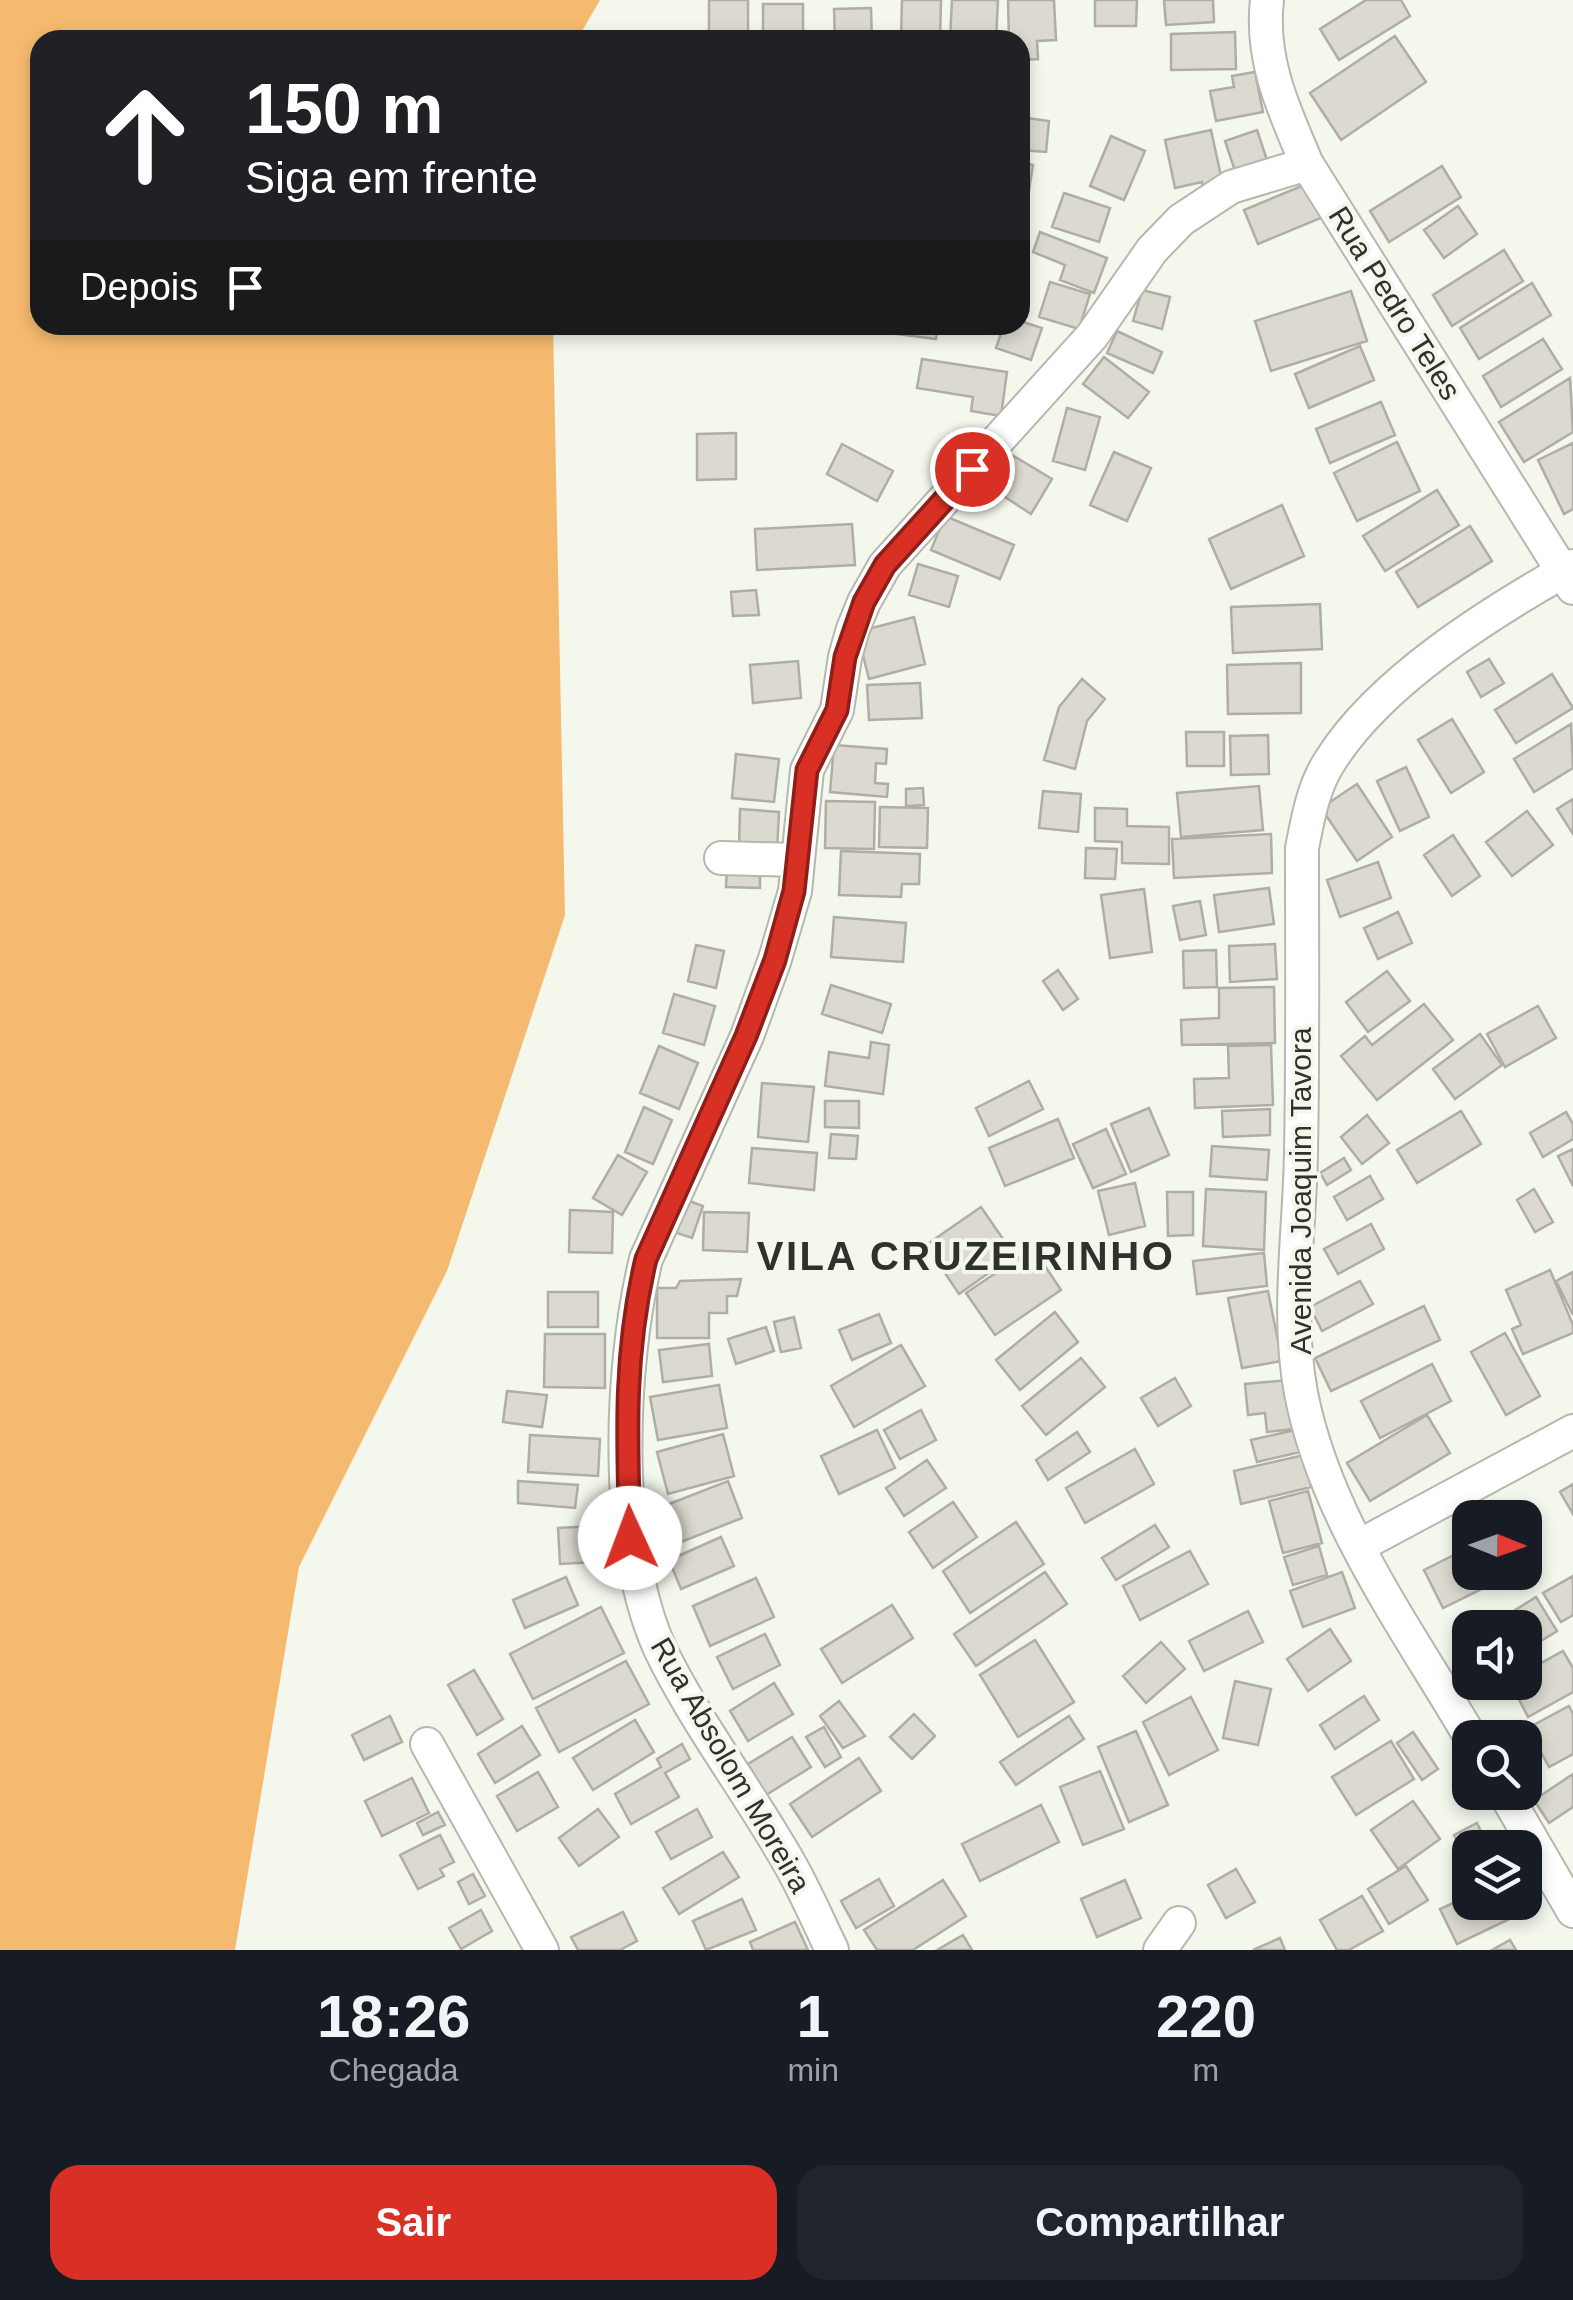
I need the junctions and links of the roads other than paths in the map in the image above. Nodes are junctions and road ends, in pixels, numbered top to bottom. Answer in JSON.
{"nodes":[{"id":1,"x":1267,"y":0,"type":"edge"},
{"id":2,"x":1307,"y":164,"type":"junction"},
{"id":3,"x":1570,"y":575,"type":"edge"},
{"id":4,"x":721,"y":858,"type":"dead end"},
{"id":5,"x":798,"y":860,"type":"junction"},
{"id":6,"x":1573,"y":1431,"type":"edge"},
{"id":7,"x":1359,"y":1546,"type":"junction"},
{"id":8,"x":1460,"y":1720,"type":"edge"},
{"id":9,"x":426,"y":1744,"type":"dead end"},
{"id":10,"x":1514,"y":1810,"type":"edge"},
{"id":11,"x":1573,"y":1911,"type":"edge"},
{"id":12,"x":542,"y":1950,"type":"edge"},
{"id":13,"x":832,"y":1950,"type":"edge"}],
"edges":[{"from":1,"to":2,"type":"street","name":"Rua Pedro Teles"},
{"from":2,"to":3,"type":"street","name":"Rua Pedro Teles"},
{"from":2,"to":5,"type":"street","name":"Rua Absolom Moreira"},
{"from":3,"to":7,"type":"street","name":"Avenida Joaquim Tavora"},
{"from":4,"to":5,"type":"street"},
{"from":5,"to":13,"type":"street","name":"Rua Absolom Moreira"},
{"from":6,"to":7,"type":"street"},
{"from":7,"to":8,"type":"street","name":"Avenida Joaquim Tavora"},
{"from":9,"to":12,"type":"street"},
{"from":10,"to":11,"type":"street"}]}
